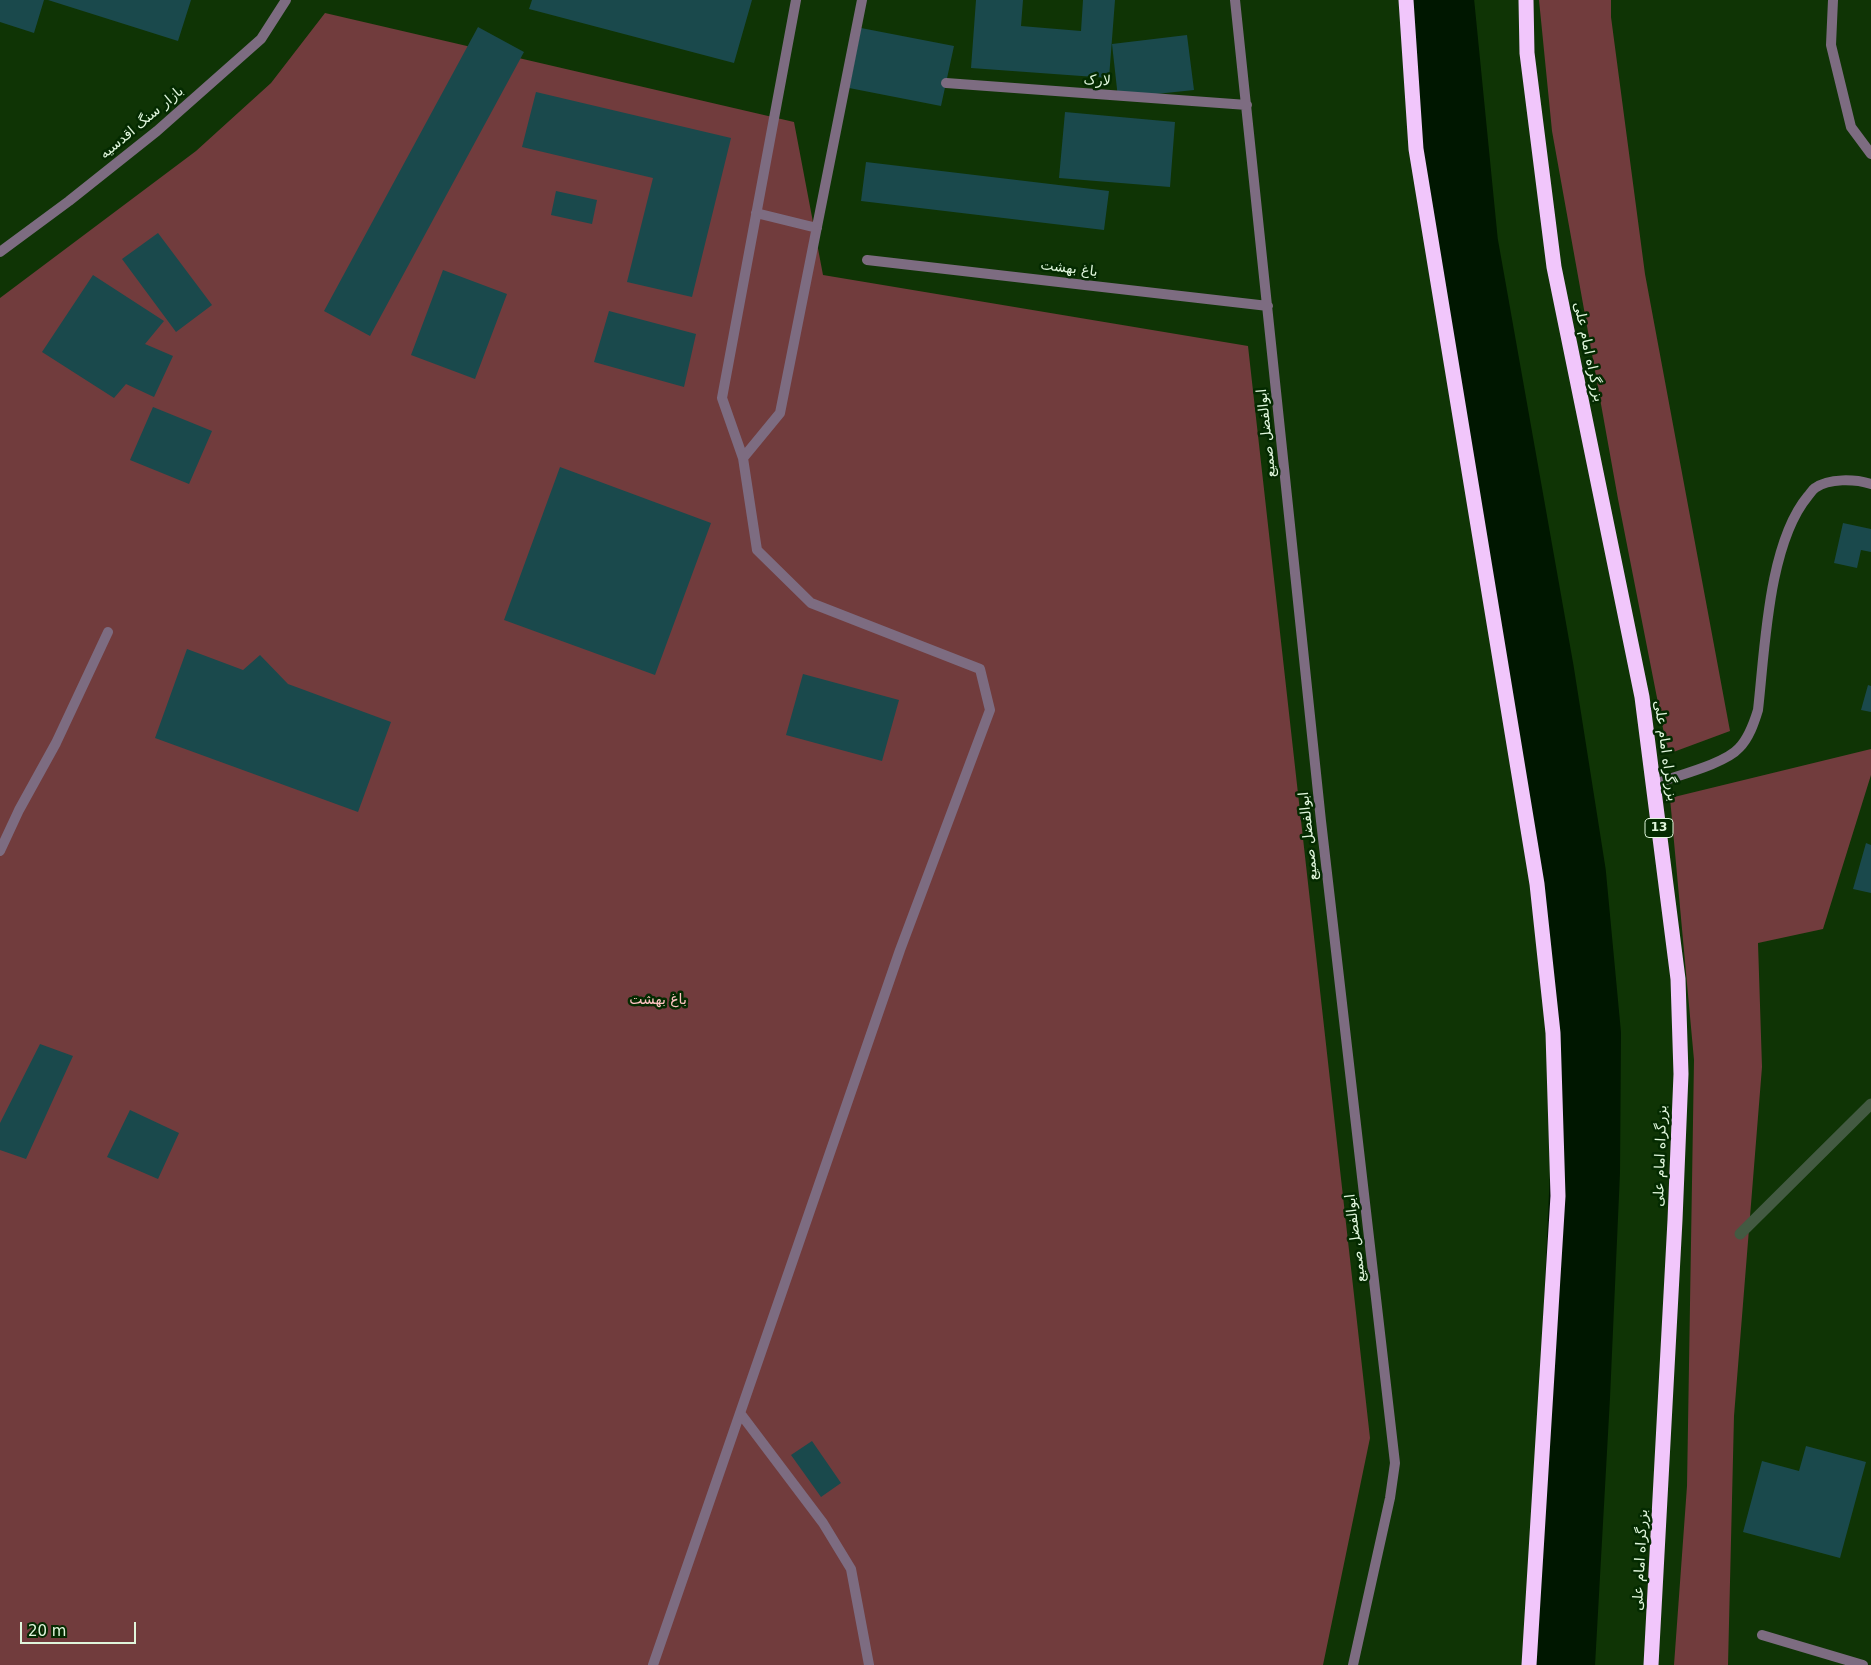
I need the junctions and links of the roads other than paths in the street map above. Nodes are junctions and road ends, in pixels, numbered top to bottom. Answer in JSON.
{"nodes":[{"id":1,"x":286,"y":0,"type":"edge"},
{"id":2,"x":796,"y":0,"type":"edge"},
{"id":3,"x":862,"y":0,"type":"edge"},
{"id":4,"x":1236,"y":0,"type":"edge"},
{"id":5,"x":1406,"y":0,"type":"edge"},
{"id":6,"x":1526,"y":0,"type":"edge"},
{"id":7,"x":1833,"y":0,"type":"edge"},
{"id":8,"x":946,"y":83,"type":"dead end"},
{"id":9,"x":1246,"y":105,"type":"junction"},
{"id":10,"x":1871,"y":154,"type":"edge"},
{"id":11,"x":756,"y":213,"type":"junction"},
{"id":12,"x":816,"y":228,"type":"junction"},
{"id":13,"x":0,"y":252,"type":"edge"},
{"id":14,"x":867,"y":260,"type":"dead end"},
{"id":15,"x":1268,"y":306,"type":"junction"},
{"id":16,"x":743,"y":458,"type":"junction"},
{"id":17,"x":1871,"y":484,"type":"edge"},
{"id":18,"x":108,"y":632,"type":"dead end"},
{"id":19,"x":1654,"y":784,"type":"junction"},
{"id":20,"x":0,"y":851,"type":"edge"},
{"id":21,"x":740,"y":1413,"type":"junction"},
{"id":22,"x":1762,"y":1635,"type":"dead end"},
{"id":23,"x":653,"y":1665,"type":"edge"},
{"id":24,"x":869,"y":1665,"type":"edge"},
{"id":25,"x":1353,"y":1665,"type":"edge"},
{"id":26,"x":1529,"y":1665,"type":"edge"},
{"id":27,"x":1651,"y":1665,"type":"edge"},
{"id":28,"x":1863,"y":1665,"type":"edge"}],
"edges":[{"from":1,"to":13,"type":"street","name":"بازار سنگ اقدسیه"},
{"from":2,"to":11,"type":"street"},
{"from":3,"to":12,"type":"street"},
{"from":4,"to":9,"type":"street","name":"ابوالفضل صمیع"},
{"from":5,"to":26,"type":"highway"},
{"from":6,"to":19,"type":"highway","name":"بزرگراه امام علی","number":"13"},
{"from":7,"to":10,"type":"street"},
{"from":8,"to":9,"type":"street","name":"لارک"},
{"from":9,"to":15,"type":"street","name":"ابوالفضل صمیع"},
{"from":11,"to":12,"type":"street"},
{"from":11,"to":16,"type":"street"},
{"from":12,"to":16,"type":"street"},
{"from":14,"to":15,"type":"street","name":"باغ بهشت"},
{"from":15,"to":25,"type":"street","name":"ابوالفضل صمیع"},
{"from":16,"to":21,"type":"street"},
{"from":17,"to":19,"type":"street"},
{"from":18,"to":20,"type":"street"},
{"from":19,"to":27,"type":"highway","name":"بزرگراه امام علی","number":"13"},
{"from":21,"to":23,"type":"street"},
{"from":21,"to":24,"type":"street"},
{"from":22,"to":28,"type":"street"}]}
